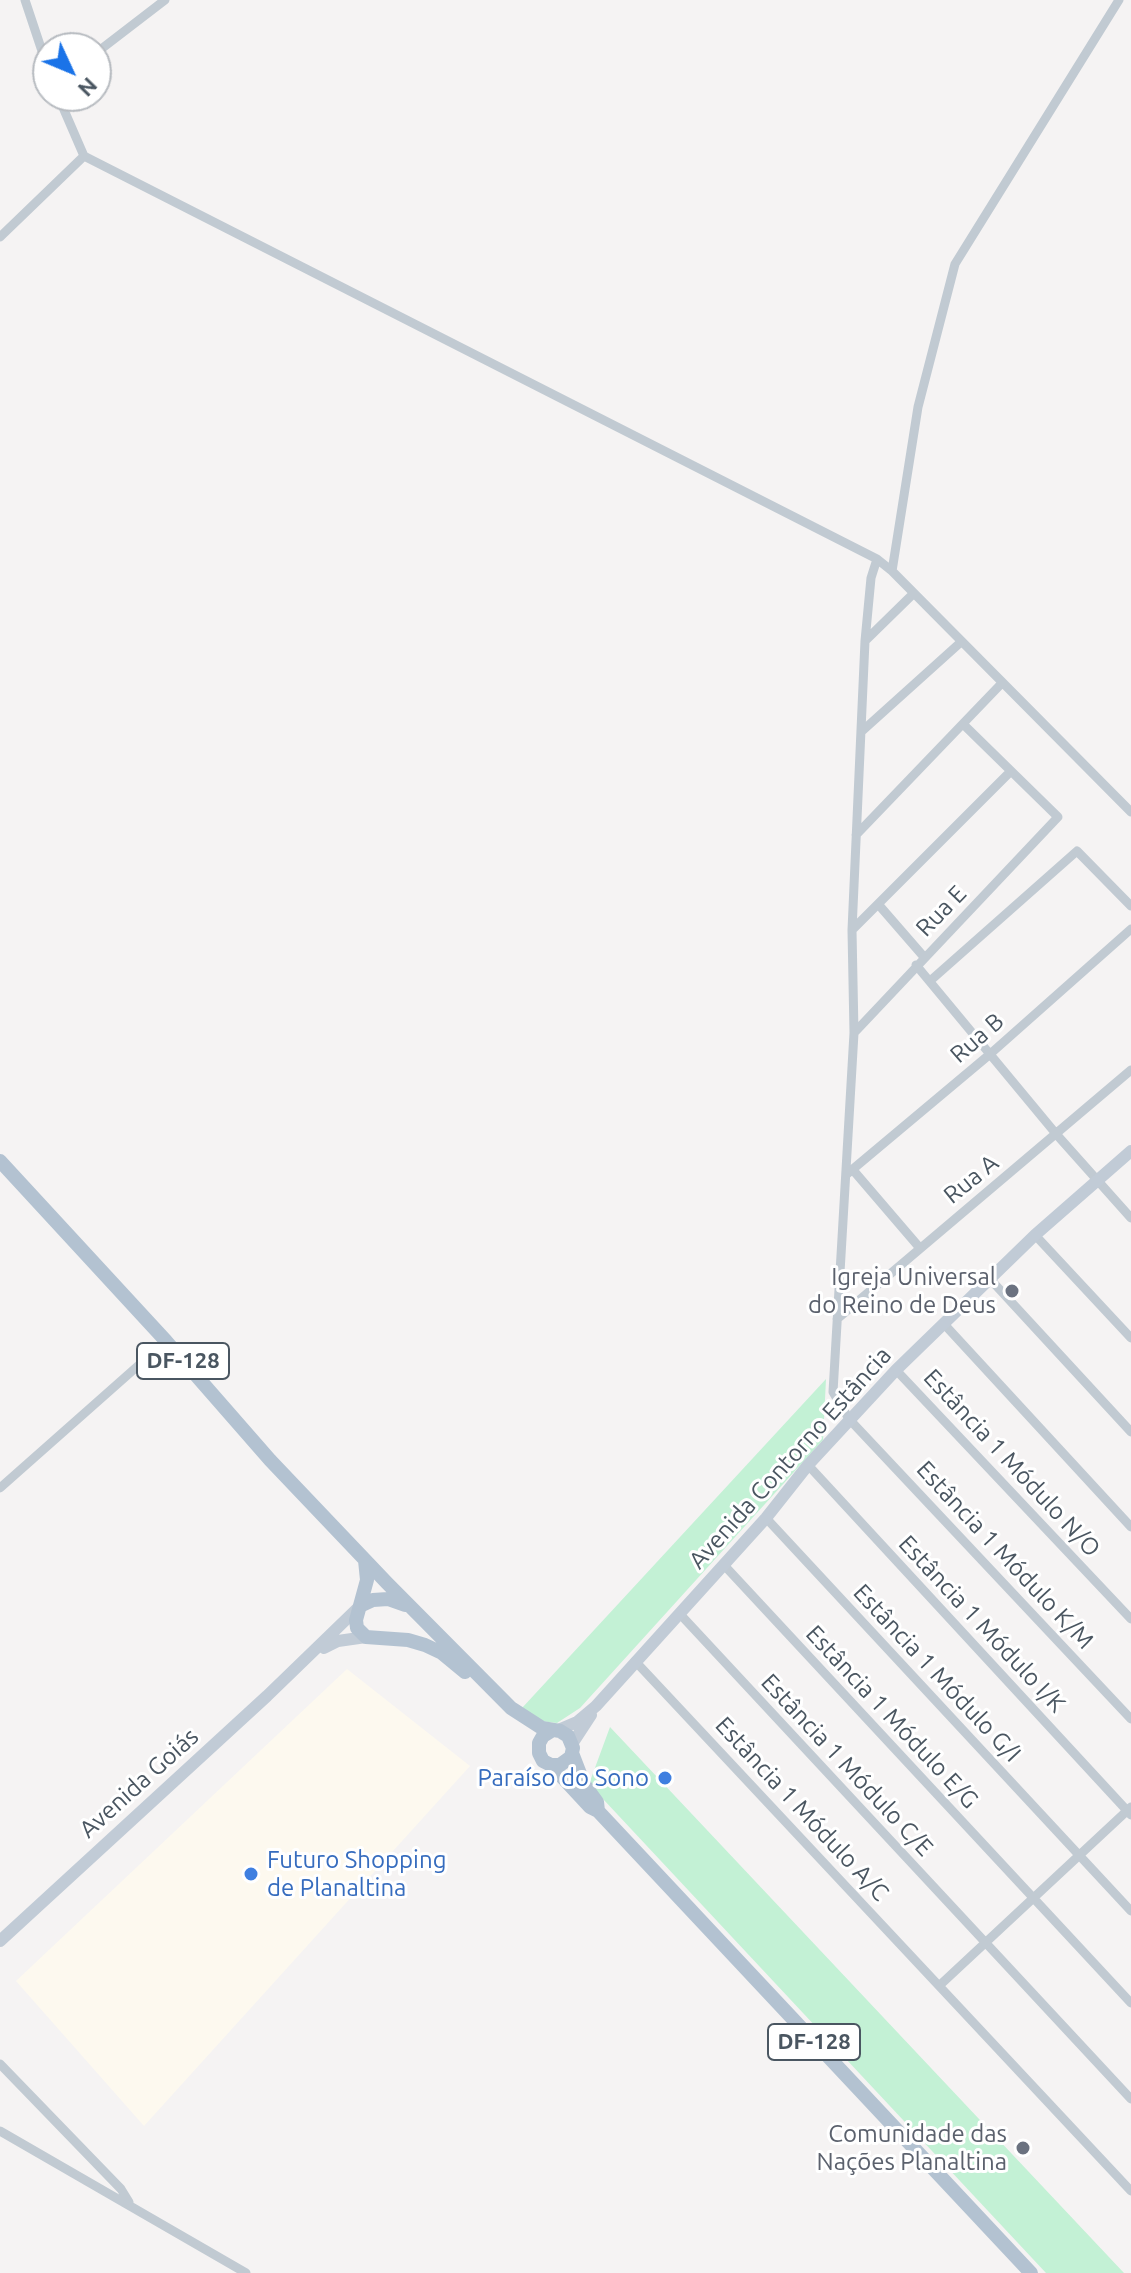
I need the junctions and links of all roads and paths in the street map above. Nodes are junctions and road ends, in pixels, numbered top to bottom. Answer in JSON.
{"nodes":[{"id":1,"x":25,"y":0,"type":"edge"},
{"id":2,"x":165,"y":0,"type":"edge"},
{"id":3,"x":1119,"y":0,"type":"edge"},
{"id":4,"x":36,"y":32,"type":"edge"},
{"id":5,"x":112,"y":41,"type":"edge"},
{"id":6,"x":65,"y":112,"type":"edge"},
{"id":7,"x":84,"y":156,"type":"junction"},
{"id":8,"x":0,"y":237,"type":"edge"},
{"id":9,"x":877,"y":559,"type":"junction"},
{"id":10,"x":892,"y":571,"type":"junction"},
{"id":11,"x":913,"y":594,"type":"junction"},
{"id":12,"x":865,"y":641,"type":"junction"},
{"id":13,"x":961,"y":642,"type":"junction"},
{"id":14,"x":1002,"y":683,"type":"junction"},
{"id":15,"x":963,"y":724,"type":"junction"},
{"id":16,"x":861,"y":732,"type":"junction"},
{"id":17,"x":1011,"y":771,"type":"junction"},
{"id":18,"x":1131,"y":812,"type":"edge"},
{"id":19,"x":856,"y":835,"type":"junction"},
{"id":20,"x":878,"y":904,"type":"junction"},
{"id":21,"x":1131,"y":906,"type":"edge"},
{"id":22,"x":1131,"y":929,"type":"edge"},
{"id":23,"x":852,"y":930,"type":"junction"},
{"id":24,"x":924,"y":957,"type":"junction"},
{"id":25,"x":916,"y":965,"type":"junction"},
{"id":26,"x":930,"y":981,"type":"junction"},
{"id":27,"x":854,"y":1033,"type":"junction"},
{"id":28,"x":989,"y":1055,"type":"junction"},
{"id":29,"x":1131,"y":1070,"type":"edge"},
{"id":30,"x":1057,"y":1135,"type":"junction"},
{"id":31,"x":1131,"y":1151,"type":"edge"},
{"id":32,"x":0,"y":1161,"type":"edge"},
{"id":33,"x":850,"y":1172,"type":"junction"},
{"id":34,"x":1098,"y":1180,"type":"junction"},
{"id":35,"x":1131,"y":1218,"type":"edge"},
{"id":36,"x":1035,"y":1235,"type":"junction"},
{"id":37,"x":919,"y":1247,"type":"junction"},
{"id":38,"x":990,"y":1279,"type":"junction"},
{"id":39,"x":837,"y":1319,"type":"junction"},
{"id":40,"x":944,"y":1324,"type":"junction"},
{"id":41,"x":1131,"y":1338,"type":"edge"},
{"id":42,"x":166,"y":1341,"type":"junction"},
{"id":43,"x":896,"y":1370,"type":"junction"},
{"id":44,"x":849,"y":1419,"type":"junction"},
{"id":45,"x":1131,"y":1432,"type":"edge"},
{"id":46,"x":808,"y":1465,"type":"junction"},
{"id":47,"x":0,"y":1488,"type":"edge"},
{"id":48,"x":766,"y":1518,"type":"junction"},
{"id":49,"x":1131,"y":1527,"type":"edge"},
{"id":50,"x":365,"y":1560,"type":"junction"},
{"id":51,"x":723,"y":1564,"type":"junction"},
{"id":52,"x":360,"y":1606,"type":"junction"},
{"id":53,"x":679,"y":1613,"type":"junction"},
{"id":54,"x":419,"y":1614,"type":"junction"},
{"id":55,"x":1131,"y":1619,"type":"edge"},
{"id":56,"x":366,"y":1637,"type":"junction"},
{"id":57,"x":408,"y":1640,"type":"junction"},
{"id":58,"x":307,"y":1658,"type":"junction"},
{"id":59,"x":635,"y":1661,"type":"junction"},
{"id":60,"x":596,"y":1706,"type":"junction"},
{"id":61,"x":1131,"y":1719,"type":"edge"},
{"id":62,"x":554,"y":1731,"type":"junction"},
{"id":63,"x":538,"y":1748,"type":"junction"},
{"id":64,"x":572,"y":1748,"type":"junction"},
{"id":65,"x":551,"y":1765,"type":"junction"},
{"id":66,"x":598,"y":1811,"type":"junction"},
{"id":67,"x":1130,"y":1811,"type":"edge"},
{"id":68,"x":1079,"y":1855,"type":"junction"},
{"id":69,"x":1033,"y":1897,"type":"junction"},
{"id":70,"x":1131,"y":1911,"type":"edge"},
{"id":71,"x":0,"y":1941,"type":"edge"},
{"id":72,"x":985,"y":1943,"type":"junction"},
{"id":73,"x":940,"y":1985,"type":"junction"},
{"id":74,"x":1131,"y":2003,"type":"edge"},
{"id":75,"x":0,"y":2064,"type":"edge"},
{"id":76,"x":1131,"y":2099,"type":"edge"},
{"id":77,"x":0,"y":2131,"type":"edge"},
{"id":78,"x":1131,"y":2191,"type":"edge"},
{"id":79,"x":130,"y":2205,"type":"junction"},
{"id":80,"x":246,"y":2273,"type":"edge"},
{"id":81,"x":1031,"y":2273,"type":"edge"}],
"edges":[{"from":1,"to":4,"type":"street"},
{"from":2,"to":5,"type":"street"},
{"from":3,"to":10,"type":"street"},
{"from":6,"to":7,"type":"street"},
{"from":7,"to":8,"type":"street"},
{"from":7,"to":9,"type":"street"},
{"from":9,"to":10,"type":"street"},
{"from":9,"to":12,"type":"street","name":"Estância 1 Módulo K/M"},
{"from":10,"to":11,"type":"street"},
{"from":11,"to":12,"type":"street"},
{"from":11,"to":13,"type":"street"},
{"from":12,"to":16,"type":"street","name":"Estância 1 Módulo K/M"},
{"from":13,"to":14,"type":"street"},
{"from":13,"to":16,"type":"street"},
{"from":14,"to":15,"type":"street"},
{"from":14,"to":18,"type":"street"},
{"from":15,"to":17,"type":"street"},
{"from":15,"to":19,"type":"street"},
{"from":16,"to":19,"type":"street","name":"Estância 1 Módulo K/M"},
{"from":17,"to":20,"type":"street"},
{"from":17,"to":24,"type":"street","name":"Rua E"},
{"from":19,"to":23,"type":"street","name":"Estância 1 Módulo K/M"},
{"from":20,"to":23,"type":"street"},
{"from":20,"to":24,"type":"street"},
{"from":21,"to":26,"type":"street"},
{"from":22,"to":28,"type":"street","name":"Rua B"},
{"from":23,"to":27,"type":"street","name":"Estância 1 Módulo K/M"},
{"from":24,"to":25,"type":"street","name":"Rua E"},
{"from":25,"to":26,"type":"street"},
{"from":25,"to":27,"type":"street","name":"Rua E"},
{"from":26,"to":28,"type":"street"},
{"from":27,"to":33,"type":"street","name":"Estância 1 Módulo K/M"},
{"from":28,"to":30,"type":"street"},
{"from":28,"to":33,"type":"street","name":"Rua B"},
{"from":29,"to":30,"type":"street","name":"Rua A"},
{"from":30,"to":34,"type":"street"},
{"from":30,"to":37,"type":"street","name":"Rua A"},
{"from":31,"to":34,"type":"street","name":"Avenida Contorno Estância"},
{"from":32,"to":42,"type":"main road","name":"DF-128","number":"DF-128"},
{"from":33,"to":37,"type":"street"},
{"from":33,"to":39,"type":"street","name":"Estância 1 Módulo K/M"},
{"from":34,"to":35,"type":"street"},
{"from":34,"to":36,"type":"street","name":"Avenida Contorno Estância"},
{"from":36,"to":38,"type":"street","name":"Avenida Contorno Estância"},
{"from":36,"to":41,"type":"street"},
{"from":37,"to":39,"type":"street","name":"Rua A"},
{"from":38,"to":40,"type":"street","name":"Avenida Contorno Estância"},
{"from":38,"to":45,"type":"street"},
{"from":39,"to":44,"type":"street","name":"Estância 1 Módulo K/M"},
{"from":40,"to":43,"type":"street","name":"Avenida Contorno Estância"},
{"from":40,"to":49,"type":"street"},
{"from":42,"to":47,"type":"street"},
{"from":42,"to":50,"type":"main road","name":"DF-128","number":"DF-128"},
{"from":43,"to":44,"type":"street","name":"Avenida Contorno Estância"},
{"from":43,"to":55,"type":"street","name":"Estância 1 Módulo N/O"},
{"from":44,"to":46,"type":"street","name":"Avenida Contorno Estância"},
{"from":44,"to":61,"type":"street","name":"Estância 1 Módulo K/M"},
{"from":46,"to":48,"type":"street","name":"Avenida Contorno Estância"},
{"from":46,"to":67,"type":"street","name":"Estância 1 Módulo I/K"},
{"from":48,"to":51,"type":"street","name":"Avenida Contorno Estância"},
{"from":48,"to":68,"type":"street","name":"Estância 1 Módulo G/I"},
{"from":50,"to":52,"type":"main road"},
{"from":50,"to":54,"type":"main road","name":"DF-128","number":"DF-128"},
{"from":51,"to":53,"type":"street","name":"Avenida Contorno Estância"},
{"from":51,"to":69,"type":"street","name":"Estância 1 Módulo E/G"},
{"from":52,"to":54,"type":"main road"},
{"from":52,"to":56,"type":"main road"},
{"from":52,"to":58,"type":"street","name":"Avenida Goiás"},
{"from":53,"to":59,"type":"street","name":"Avenida Contorno Estância"},
{"from":53,"to":72,"type":"street","name":"Estância 1 Módulo C/E"},
{"from":54,"to":57,"type":"main road"},
{"from":54,"to":62,"type":"main road","name":"DF-128","number":"DF-128"},
{"from":56,"to":57,"type":"main road","number":"DF-128"},
{"from":56,"to":58,"type":"street","name":"Avenida Goiás"},
{"from":57,"to":63,"type":"main road","number":"DF-128"},
{"from":58,"to":71,"type":"street","name":"Avenida Goiás"},
{"from":59,"to":60,"type":"street","name":"Avenida Contorno Estância"},
{"from":59,"to":73,"type":"street","name":"Estância 1 Módulo A/C"},
{"from":60,"to":62,"type":"street","name":"Avenida Contorno Estância"},
{"from":60,"to":64,"type":"street","name":"Avenida Contorno Estância"},
{"from":62,"to":63,"type":"main road"},
{"from":62,"to":64,"type":"main road","number":"DF-128"},
{"from":63,"to":65,"type":"main road","number":"DF-128"},
{"from":64,"to":65,"type":"main road"},
{"from":64,"to":66,"type":"main road","name":"DF-128","number":"DF-128"},
{"from":65,"to":66,"type":"main road","name":"DF-128","number":"DF-128"},
{"from":66,"to":81,"type":"main road","name":"DF-128","number":"DF-128"},
{"from":67,"to":68,"type":"street"},
{"from":68,"to":69,"type":"street"},
{"from":68,"to":70,"type":"street","name":"Estância 1 Módulo G/I"},
{"from":69,"to":72,"type":"street"},
{"from":69,"to":74,"type":"street","name":"Estância 1 Módulo E/G"},
{"from":72,"to":73,"type":"street"},
{"from":72,"to":76,"type":"street","name":"Estância 1 Módulo C/E"},
{"from":73,"to":78,"type":"street","name":"Estância 1 Módulo A/C"},
{"from":75,"to":79,"type":"street"},
{"from":77,"to":79,"type":"street"},
{"from":79,"to":80,"type":"street"}]}
